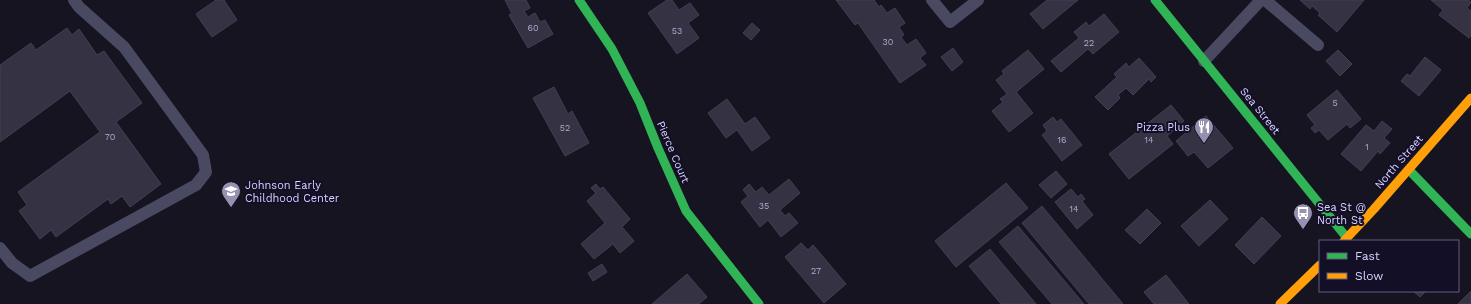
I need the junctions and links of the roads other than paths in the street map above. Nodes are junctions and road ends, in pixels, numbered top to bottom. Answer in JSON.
{"nodes":[{"id":1,"x":74,"y":0,"type":"edge"},
{"id":2,"x":579,"y":0,"type":"edge"},
{"id":3,"x":932,"y":0,"type":"edge"},
{"id":4,"x":978,"y":0,"type":"edge"},
{"id":5,"x":1155,"y":0,"type":"edge"},
{"id":6,"x":1261,"y":0,"type":"edge"},
{"id":7,"x":1266,"y":0,"type":"edge"},
{"id":8,"x":1318,"y":45,"type":"dead end"},
{"id":9,"x":1204,"y":61,"type":"junction"},
{"id":10,"x":1471,"y":98,"type":"edge"},
{"id":11,"x":1409,"y":170,"type":"junction"},
{"id":12,"x":1471,"y":234,"type":"edge"},
{"id":13,"x":1345,"y":240,"type":"edge"},
{"id":14,"x":0,"y":248,"type":"edge"},
{"id":15,"x":1319,"y":266,"type":"edge"},
{"id":16,"x":759,"y":304,"type":"edge"},
{"id":17,"x":1280,"y":304,"type":"edge"}],
"edges":[{"from":1,"to":14,"type":"lane"},
{"from":2,"to":16,"type":"street","name":"Pierce Court"},
{"from":3,"to":4,"type":"lane"},
{"from":5,"to":9,"type":"street","name":"Sea Street"},
{"from":6,"to":9,"type":"lane"},
{"from":7,"to":8,"type":"lane"},
{"from":9,"to":13,"type":"street","name":"Sea Street"},
{"from":10,"to":11,"type":"street","name":"North Street"},
{"from":11,"to":12,"type":"street"},
{"from":11,"to":13,"type":"street","name":"North Street"},
{"from":15,"to":17,"type":"street"}]}
